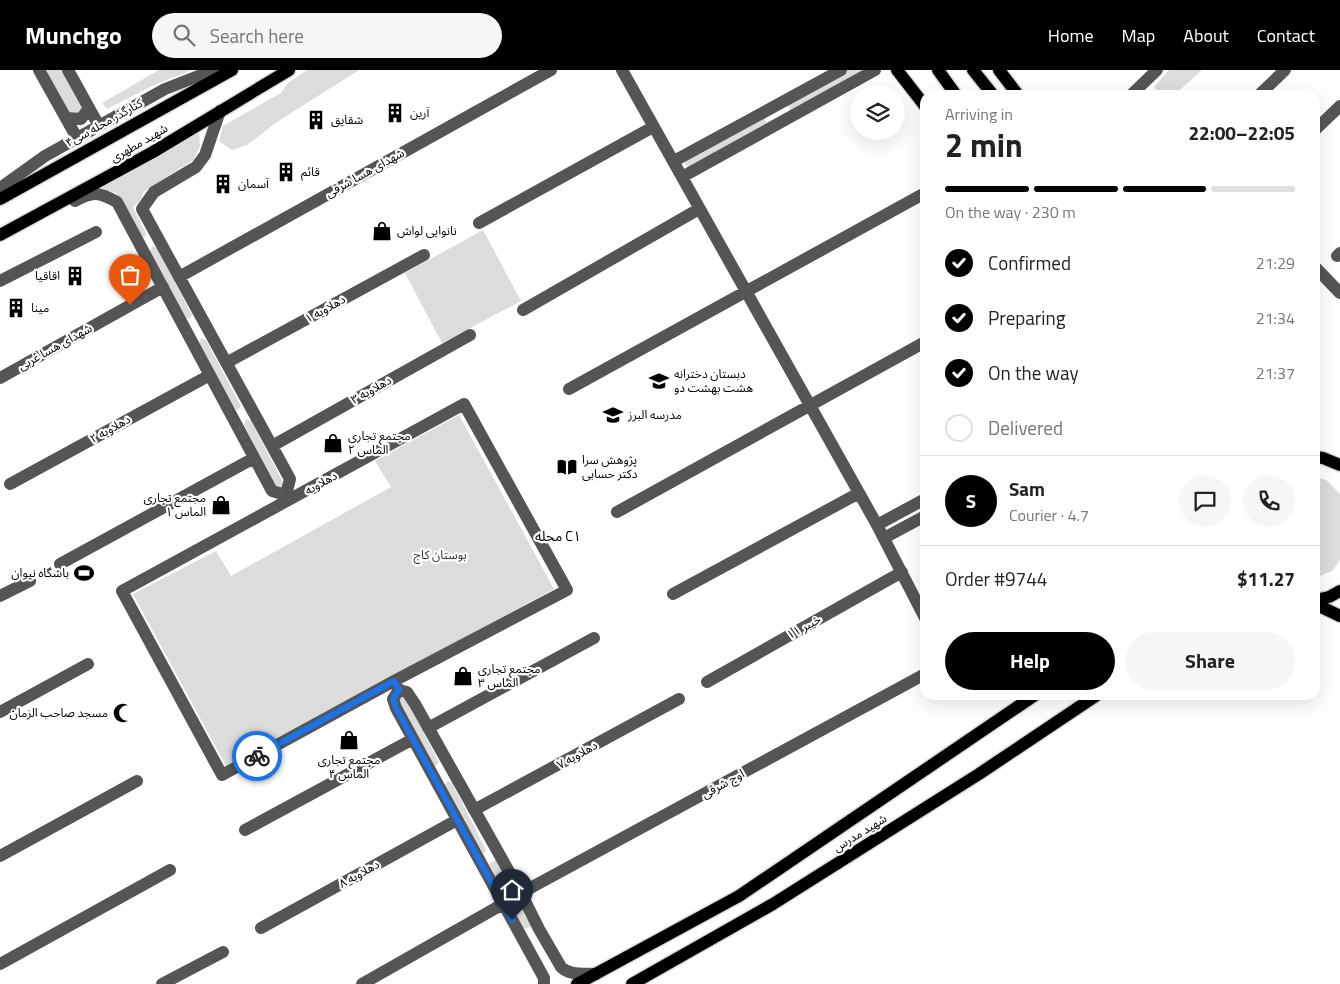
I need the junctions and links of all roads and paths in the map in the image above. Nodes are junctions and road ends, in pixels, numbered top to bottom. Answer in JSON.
{"nodes":[{"id":1,"x":39,"y":70,"type":"edge"},
{"id":2,"x":68,"y":70,"type":"edge"},
{"id":3,"x":214,"y":70,"type":"edge"},
{"id":4,"x":232,"y":70,"type":"edge"},
{"id":5,"x":289,"y":70,"type":"edge"},
{"id":6,"x":551,"y":70,"type":"edge"},
{"id":7,"x":622,"y":70,"type":"edge"},
{"id":8,"x":841,"y":70,"type":"edge"},
{"id":9,"x":875,"y":70,"type":"edge"},
{"id":10,"x":938,"y":70,"type":"edge"},
{"id":11,"x":973,"y":70,"type":"edge"},
{"id":12,"x":999,"y":70,"type":"edge"},
{"id":13,"x":1158,"y":70,"type":"edge"},
{"id":14,"x":1285,"y":70,"type":"edge"},
{"id":15,"x":896,"y":71,"type":"edge"},
{"id":16,"x":952,"y":90,"type":"edge"},
{"id":17,"x":989,"y":90,"type":"edge"},
{"id":18,"x":1014,"y":90,"type":"edge"},
{"id":19,"x":1136,"y":90,"type":"edge"},
{"id":20,"x":1264,"y":90,"type":"edge"},
{"id":21,"x":920,"y":100,"type":"edge"},
{"id":22,"x":1340,"y":106,"type":"edge"},
{"id":23,"x":89,"y":108,"type":"junction"},
{"id":24,"x":770,"y":109,"type":"junction"},
{"id":25,"x":220,"y":112,"type":"junction"},
{"id":26,"x":66,"y":118,"type":"junction"},
{"id":27,"x":778,"y":123,"type":"junction"},
{"id":28,"x":1320,"y":125,"type":"edge"},
{"id":29,"x":99,"y":126,"type":"junction"},
{"id":30,"x":653,"y":127,"type":"junction"},
{"id":31,"x":76,"y":138,"type":"junction"},
{"id":32,"x":674,"y":161,"type":"junction"},
{"id":33,"x":682,"y":177,"type":"junction"},
{"id":34,"x":0,"y":188,"type":"edge"},
{"id":35,"x":920,"y":196,"type":"edge"},
{"id":36,"x":0,"y":199,"type":"edge"},
{"id":37,"x":699,"y":209,"type":"junction"},
{"id":38,"x":479,"y":223,"type":"dead end"},
{"id":39,"x":96,"y":232,"type":"dead end"},
{"id":40,"x":0,"y":235,"type":"edge"},
{"id":41,"x":157,"y":237,"type":"junction"},
{"id":42,"x":0,"y":242,"type":"edge"},
{"id":43,"x":140,"y":245,"type":"junction"},
{"id":44,"x":424,"y":254,"type":"dead end"},
{"id":45,"x":1320,"y":272,"type":"edge"},
{"id":46,"x":179,"y":277,"type":"junction"},
{"id":47,"x":0,"y":281,"type":"edge"},
{"id":48,"x":163,"y":287,"type":"junction"},
{"id":49,"x":746,"y":291,"type":"junction"},
{"id":50,"x":1340,"y":292,"type":"edge"},
{"id":51,"x":523,"y":310,"type":"dead end"},
{"id":52,"x":205,"y":323,"type":"junction"},
{"id":53,"x":188,"y":332,"type":"junction"},
{"id":54,"x":470,"y":335,"type":"dead end"},
{"id":55,"x":920,"y":345,"type":"edge"},
{"id":56,"x":226,"y":363,"type":"junction"},
{"id":57,"x":210,"y":374,"type":"junction"},
{"id":58,"x":0,"y":378,"type":"edge"},
{"id":59,"x":569,"y":389,"type":"dead end"},
{"id":60,"x":810,"y":406,"type":"junction"},
{"id":61,"x":251,"y":408,"type":"junction"},
{"id":62,"x":232,"y":417,"type":"junction"},
{"id":63,"x":272,"y":446,"type":"junction"},
{"id":64,"x":1340,"y":454,"type":"edge"},
{"id":65,"x":254,"y":458,"type":"junction"},
{"id":66,"x":1320,"y":458,"type":"edge"},
{"id":67,"x":1320,"y":458,"type":"edge"},
{"id":68,"x":1340,"y":465,"type":"edge"},
{"id":69,"x":10,"y":484,"type":"dead end"},
{"id":70,"x":859,"y":493,"type":"junction"},
{"id":71,"x":287,"y":498,"type":"junction"},
{"id":72,"x":920,"y":502,"type":"edge"},
{"id":73,"x":617,"y":512,"type":"dead end"},
{"id":74,"x":920,"y":519,"type":"edge"},
{"id":75,"x":877,"y":525,"type":"junction"},
{"id":76,"x":884,"y":538,"type":"junction"},
{"id":77,"x":60,"y":564,"type":"dead end"},
{"id":78,"x":902,"y":572,"type":"junction"},
{"id":79,"x":30,"y":581,"type":"dead end"},
{"id":80,"x":1340,"y":591,"type":"edge"},
{"id":81,"x":673,"y":594,"type":"dead end"},
{"id":82,"x":0,"y":596,"type":"edge"},
{"id":83,"x":1320,"y":600,"type":"edge"},
{"id":84,"x":1320,"y":605,"type":"edge"},
{"id":85,"x":920,"y":608,"type":"edge"},
{"id":86,"x":1340,"y":616,"type":"edge"},
{"id":87,"x":594,"y":638,"type":"dead end"},
{"id":88,"x":88,"y":664,"type":"dead end"},
{"id":89,"x":920,"y":677,"type":"edge"},
{"id":90,"x":707,"y":682,"type":"dead end"},
{"id":91,"x":396,"y":685,"type":"junction"},
{"id":92,"x":679,"y":699,"type":"dead end"},
{"id":93,"x":1028,"y":700,"type":"edge"},
{"id":94,"x":1090,"y":700,"type":"edge"},
{"id":95,"x":0,"y":712,"type":"edge"},
{"id":96,"x":428,"y":728,"type":"junction"},
{"id":97,"x":412,"y":739,"type":"junction"},
{"id":98,"x":451,"y":768,"type":"junction"},
{"id":99,"x":433,"y":776,"type":"junction"},
{"id":100,"x":136,"y":781,"type":"dead end"},
{"id":101,"x":474,"y":810,"type":"junction"},
{"id":102,"x":457,"y":820,"type":"junction"},
{"id":103,"x":245,"y":830,"type":"dead end"},
{"id":104,"x":498,"y":852,"type":"junction"},
{"id":105,"x":0,"y":856,"type":"edge"},
{"id":106,"x":479,"y":860,"type":"junction"},
{"id":107,"x":170,"y":870,"type":"dead end"},
{"id":108,"x":521,"y":893,"type":"junction"},
{"id":109,"x":503,"y":904,"type":"junction"},
{"id":110,"x":261,"y":928,"type":"dead end"},
{"id":111,"x":539,"y":930,"type":"junction"},
{"id":112,"x":521,"y":936,"type":"junction"},
{"id":113,"x":223,"y":952,"type":"dead end"},
{"id":114,"x":0,"y":964,"type":"edge"},
{"id":115,"x":596,"y":974,"type":"junction"},
{"id":116,"x":162,"y":984,"type":"edge"},
{"id":117,"x":362,"y":984,"type":"edge"},
{"id":118,"x":544,"y":984,"type":"edge"},
{"id":119,"x":577,"y":984,"type":"edge"},
{"id":120,"x":632,"y":984,"type":"edge"}],
"edges":[{"from":1,"to":26,"type":"street"},
{"from":2,"to":23,"type":"street"},
{"from":3,"to":29,"type":"street","name":"کنارگذر محله سی۴"},
{"from":4,"to":36,"type":"main road","name":"شهید مطهری"},
{"from":5,"to":25,"type":"main road","name":"شهید مطهری"},
{"from":6,"to":46,"type":"street","name":"شهدای هسا شرقی"},
{"from":7,"to":30,"type":"street"},
{"from":8,"to":24,"type":"street"},
{"from":9,"to":27,"type":"street"},
{"from":10,"to":16,"type":"main road"},
{"from":11,"to":17,"type":"main road"},
{"from":12,"to":18,"type":"main road"},
{"from":13,"to":19,"type":"street"},
{"from":14,"to":20,"type":"street"},
{"from":15,"to":21,"type":"main road"},
{"from":22,"to":28,"type":"street"},
{"from":23,"to":26,"type":"street"},
{"from":23,"to":29,"type":"street"},
{"from":24,"to":27,"type":"street"},
{"from":24,"to":32,"type":"street"},
{"from":25,"to":40,"type":"main road","name":"شهید مطهری"},
{"from":25,"to":41,"type":"street","name":"دهلاویه"},
{"from":26,"to":31,"type":"street"},
{"from":27,"to":33,"type":"street"},
{"from":29,"to":31,"type":"street","name":"کنارگذر محله سی۴"},
{"from":30,"to":32,"type":"street"},
{"from":30,"to":38,"type":"street"},
{"from":31,"to":34,"type":"street","name":"کنارگذر محله سی۴"},
{"from":32,"to":33,"type":"street"},
{"from":33,"to":37,"type":"street"},
{"from":35,"to":49,"type":"street"},
{"from":37,"to":49,"type":"street"},
{"from":37,"to":51,"type":"street"},
{"from":39,"to":47,"type":"street"},
{"from":41,"to":43,"type":"street"},
{"from":41,"to":46,"type":"street","name":"دهلاویه"},
{"from":42,"to":43,"type":"street"},
{"from":43,"to":48,"type":"street"},
{"from":44,"to":56,"type":"street","name":"دهلاویه ۱"},
{"from":45,"to":50,"type":"street"},
{"from":46,"to":52,"type":"street","name":"دهلاویه"},
{"from":48,"to":53,"type":"street"},
{"from":48,"to":58,"type":"street","name":"شهدای هسا غربی"},
{"from":49,"to":59,"type":"street"},
{"from":49,"to":60,"type":"street"},
{"from":52,"to":53,"type":"street"},
{"from":52,"to":56,"type":"street","name":"دهلاویه"},
{"from":53,"to":57,"type":"street"},
{"from":54,"to":63,"type":"street","name":"دهلاویه ۳"},
{"from":55,"to":60,"type":"street"},
{"from":56,"to":61,"type":"street","name":"دهلاویه"},
{"from":57,"to":62,"type":"street"},
{"from":57,"to":69,"type":"street","name":"دهلاویه ۲"},
{"from":60,"to":70,"type":"street"},
{"from":60,"to":73,"type":"street"},
{"from":61,"to":62,"type":"street"},
{"from":61,"to":63,"type":"street","name":"دهلاویه"},
{"from":62,"to":65,"type":"street"},
{"from":63,"to":71,"type":"street","name":"دهلاویه"},
{"from":64,"to":66,"type":"main road"},
{"from":65,"to":71,"type":"street"},
{"from":65,"to":77,"type":"street"},
{"from":67,"to":68,"type":"main road"},
{"from":70,"to":75,"type":"street"},
{"from":70,"to":81,"type":"street"},
{"from":71,"to":91,"type":"street","name":"دهلاویه"},
{"from":71,"to":91,"type":"street","name":"دهلاویه"},
{"from":72,"to":75,"type":"street"},
{"from":74,"to":76,"type":"street"},
{"from":75,"to":76,"type":"street"},
{"from":76,"to":78,"type":"street"},
{"from":78,"to":85,"type":"street"},
{"from":78,"to":90,"type":"street","name":"خیبر ۱۱"},
{"from":79,"to":82,"type":"street"},
{"from":80,"to":83,"type":"main road"},
{"from":84,"to":86,"type":"main road"},
{"from":87,"to":96,"type":"street"},
{"from":88,"to":95,"type":"street"},
{"from":89,"to":108,"type":"street","name":"اوج شرقی"},
{"from":91,"to":96,"type":"street"},
{"from":91,"to":97,"type":"street"},
{"from":92,"to":101,"type":"street","name":"دهلاویه ۷"},
{"from":93,"to":115,"type":"main road","name":"شهید مدرس"},
{"from":94,"to":120,"type":"main road","name":"شهید مدرس"},
{"from":96,"to":98,"type":"street"},
{"from":97,"to":99,"type":"street"},
{"from":97,"to":103,"type":"street"},
{"from":98,"to":99,"type":"street"},
{"from":98,"to":101,"type":"street"},
{"from":99,"to":102,"type":"street"},
{"from":100,"to":105,"type":"street"},
{"from":101,"to":104,"type":"street"},
{"from":102,"to":106,"type":"street"},
{"from":102,"to":110,"type":"street","name":"دهلاویه ۸"},
{"from":104,"to":106,"type":"street"},
{"from":104,"to":108,"type":"street"},
{"from":106,"to":109,"type":"street"},
{"from":107,"to":114,"type":"street"},
{"from":108,"to":111,"type":"street"},
{"from":109,"to":112,"type":"street"},
{"from":109,"to":117,"type":"street"},
{"from":111,"to":112,"type":"street"},
{"from":111,"to":115,"type":"street"},
{"from":112,"to":118,"type":"street"},
{"from":113,"to":116,"type":"street"},
{"from":115,"to":119,"type":"main road","name":"شهید مدرس"}]}
